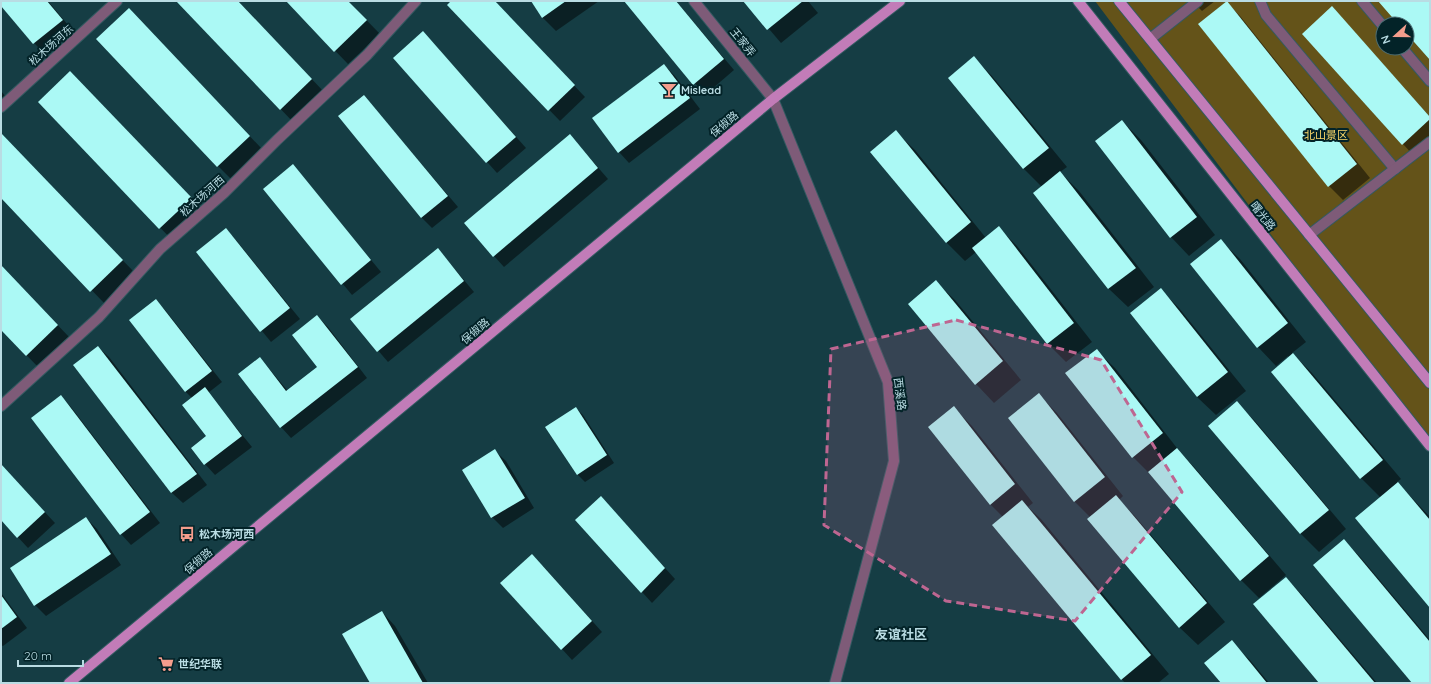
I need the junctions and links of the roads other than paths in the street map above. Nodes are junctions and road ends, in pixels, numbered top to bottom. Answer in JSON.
{"nodes":[{"id":1,"x":117,"y":1,"type":"edge"},
{"id":2,"x":416,"y":1,"type":"edge"},
{"id":3,"x":694,"y":1,"type":"edge"},
{"id":4,"x":900,"y":1,"type":"edge"},
{"id":5,"x":1078,"y":1,"type":"edge"},
{"id":6,"x":1118,"y":1,"type":"edge"},
{"id":7,"x":1198,"y":1,"type":"edge"},
{"id":8,"x":1260,"y":1,"type":"edge"},
{"id":9,"x":1362,"y":1,"type":"edge"},
{"id":10,"x":1375,"y":16,"type":"edge"},
{"id":11,"x":1150,"y":39,"type":"junction"},
{"id":12,"x":1409,"y":56,"type":"edge"},
{"id":13,"x":1430,"y":81,"type":"edge"},
{"id":14,"x":774,"y":99,"type":"junction"},
{"id":15,"x":1,"y":107,"type":"edge"},
{"id":16,"x":1430,"y":142,"type":"edge"},
{"id":17,"x":1395,"y":169,"type":"junction"},
{"id":18,"x":1309,"y":235,"type":"junction"},
{"id":19,"x":1429,"y":379,"type":"edge"},
{"id":20,"x":1,"y":406,"type":"edge"},
{"id":21,"x":1430,"y":446,"type":"edge"},
{"id":22,"x":69,"y":683,"type":"edge"},
{"id":23,"x":835,"y":683,"type":"edge"}],
"edges":[{"from":1,"to":15,"type":"street","name":"松木场河东"},
{"from":2,"to":20,"type":"street","name":"松木场河西"},
{"from":3,"to":14,"type":"street","name":"王家弄"},
{"from":4,"to":14,"type":"main road","name":"保俶路"},
{"from":5,"to":21,"type":"main road","name":"曙光路"},
{"from":6,"to":11,"type":"main road"},
{"from":7,"to":11,"type":"street"},
{"from":8,"to":17,"type":"street"},
{"from":9,"to":10,"type":"street"},
{"from":11,"to":18,"type":"main road"},
{"from":12,"to":13,"type":"street"},
{"from":14,"to":22,"type":"main road","name":"保俶路"},
{"from":14,"to":23,"type":"street","name":"西溪路"},
{"from":16,"to":17,"type":"street"},
{"from":17,"to":18,"type":"street"},
{"from":18,"to":19,"type":"main road"}]}
